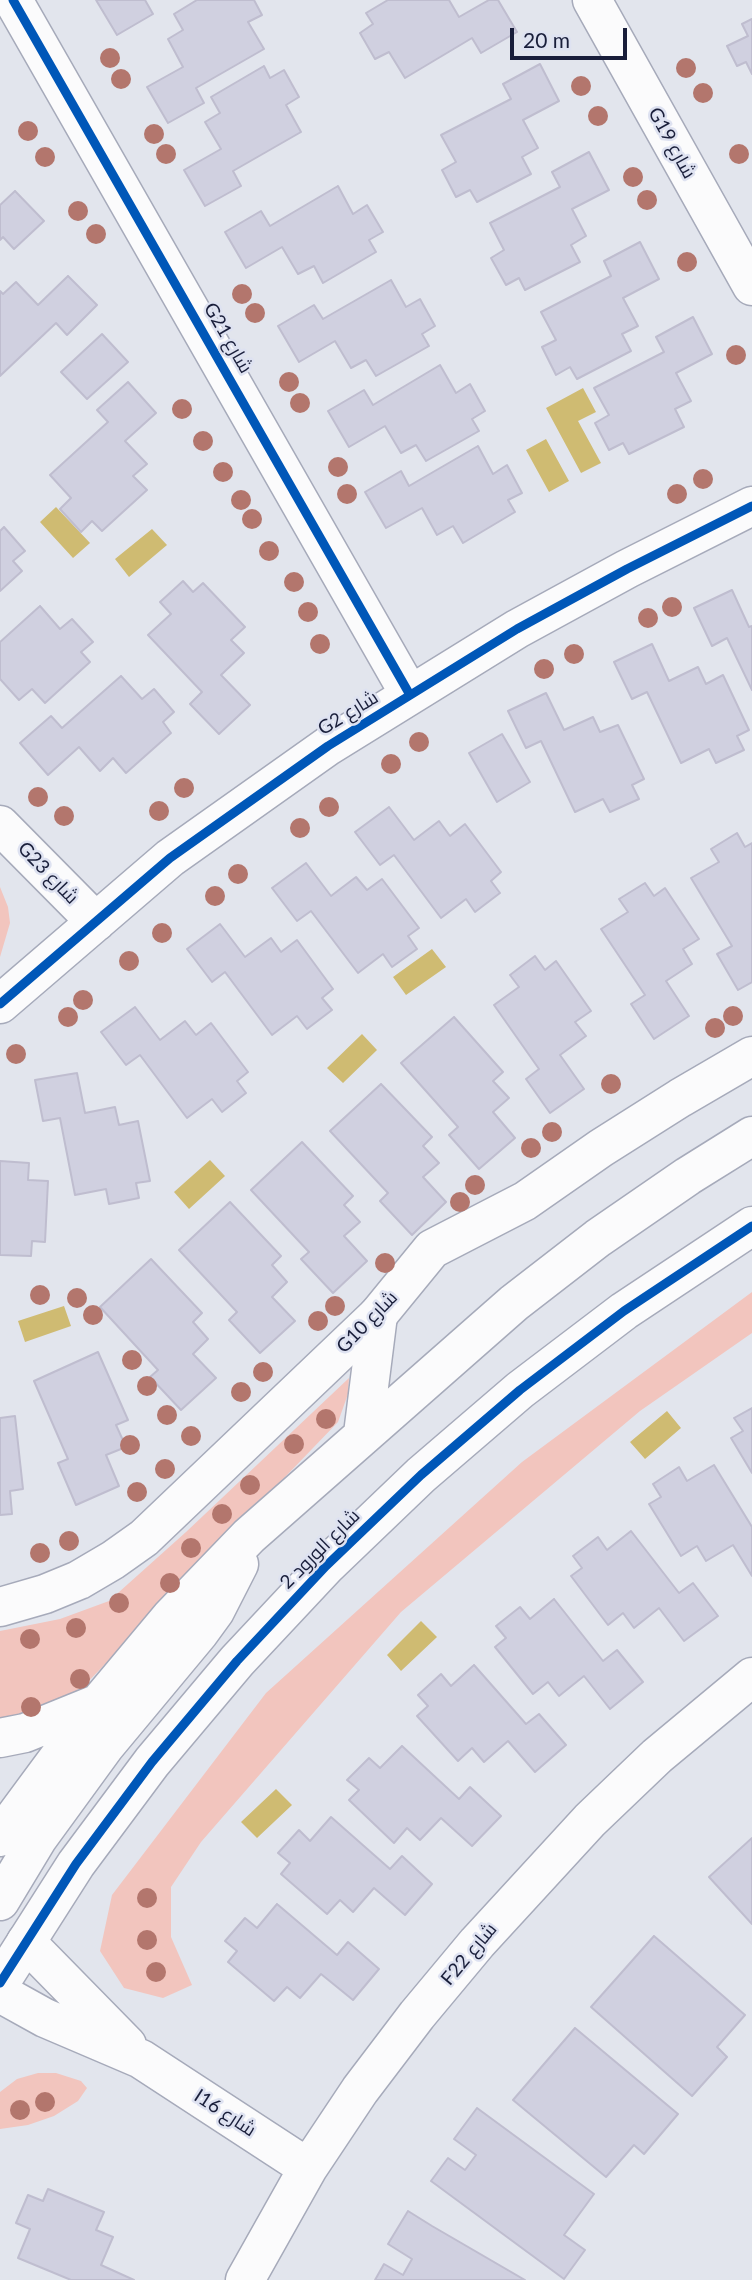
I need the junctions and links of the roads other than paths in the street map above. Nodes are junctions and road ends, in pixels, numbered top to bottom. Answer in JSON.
{"nodes":[{"id":1,"x":13,"y":0,"type":"edge"},
{"id":2,"x":592,"y":0,"type":"edge"},
{"id":3,"x":752,"y":286,"type":"edge"},
{"id":4,"x":752,"y":506,"type":"edge"},
{"id":5,"x":410,"y":695,"type":"junction"},
{"id":6,"x":0,"y":825,"type":"edge"},
{"id":7,"x":96,"y":922,"type":"junction"},
{"id":8,"x":0,"y":1004,"type":"edge"},
{"id":9,"x":752,"y":1056,"type":"edge"},
{"id":10,"x":752,"y":1136,"type":"edge"},
{"id":11,"x":752,"y":1226,"type":"edge"},
{"id":12,"x":378,"y":1315,"type":"junction"},
{"id":13,"x":363,"y":1434,"type":"junction"},
{"id":14,"x":249,"y":1536,"type":"junction"},
{"id":15,"x":0,"y":1607,"type":"edge"},
{"id":16,"x":752,"y":1676,"type":"edge"},
{"id":17,"x":99,"y":1703,"type":"junction"},
{"id":18,"x":0,"y":1738,"type":"edge"},
{"id":19,"x":0,"y":1837,"type":"edge"},
{"id":20,"x":0,"y":1901,"type":"edge"},
{"id":21,"x":13,"y":1929,"type":"edge"},
{"id":22,"x":0,"y":1983,"type":"edge"},
{"id":23,"x":0,"y":1993,"type":"edge"},
{"id":24,"x":141,"y":2059,"type":"junction"},
{"id":25,"x":308,"y":2168,"type":"junction"},
{"id":26,"x":245,"y":2280,"type":"edge"}],
"edges":[{"from":1,"to":5,"type":"street","name":"G21 شارع"},
{"from":2,"to":3,"type":"street","name":"G19 شارع"},
{"from":4,"to":5,"type":"street","name":"G2 شارع"},
{"from":5,"to":7,"type":"street","name":"G2 شارع"},
{"from":6,"to":7,"type":"street","name":"G23 شارع"},
{"from":7,"to":8,"type":"street","name":"G2 شارع"},
{"from":9,"to":12,"type":"street","name":"G10 شارع"},
{"from":10,"to":13,"type":"street"},
{"from":11,"to":21,"type":"street","name":"شارع الورود 2"},
{"from":12,"to":13,"type":"street"},
{"from":12,"to":15,"type":"street","name":"G10 شارع"},
{"from":13,"to":14,"type":"street"},
{"from":14,"to":17,"type":"street"},
{"from":14,"to":20,"type":"street"},
{"from":16,"to":25,"type":"street","name":"F22 شارع"},
{"from":17,"to":18,"type":"street"},
{"from":17,"to":19,"type":"street"},
{"from":21,"to":22,"type":"street","name":"شارع الورود 2"},
{"from":21,"to":24,"type":"street","name":"I16 شارع"},
{"from":23,"to":24,"type":"street","name":"I16 شارع"},
{"from":24,"to":25,"type":"street","name":"I16 شارع"},
{"from":25,"to":26,"type":"street","name":"F22 شارع"}]}
